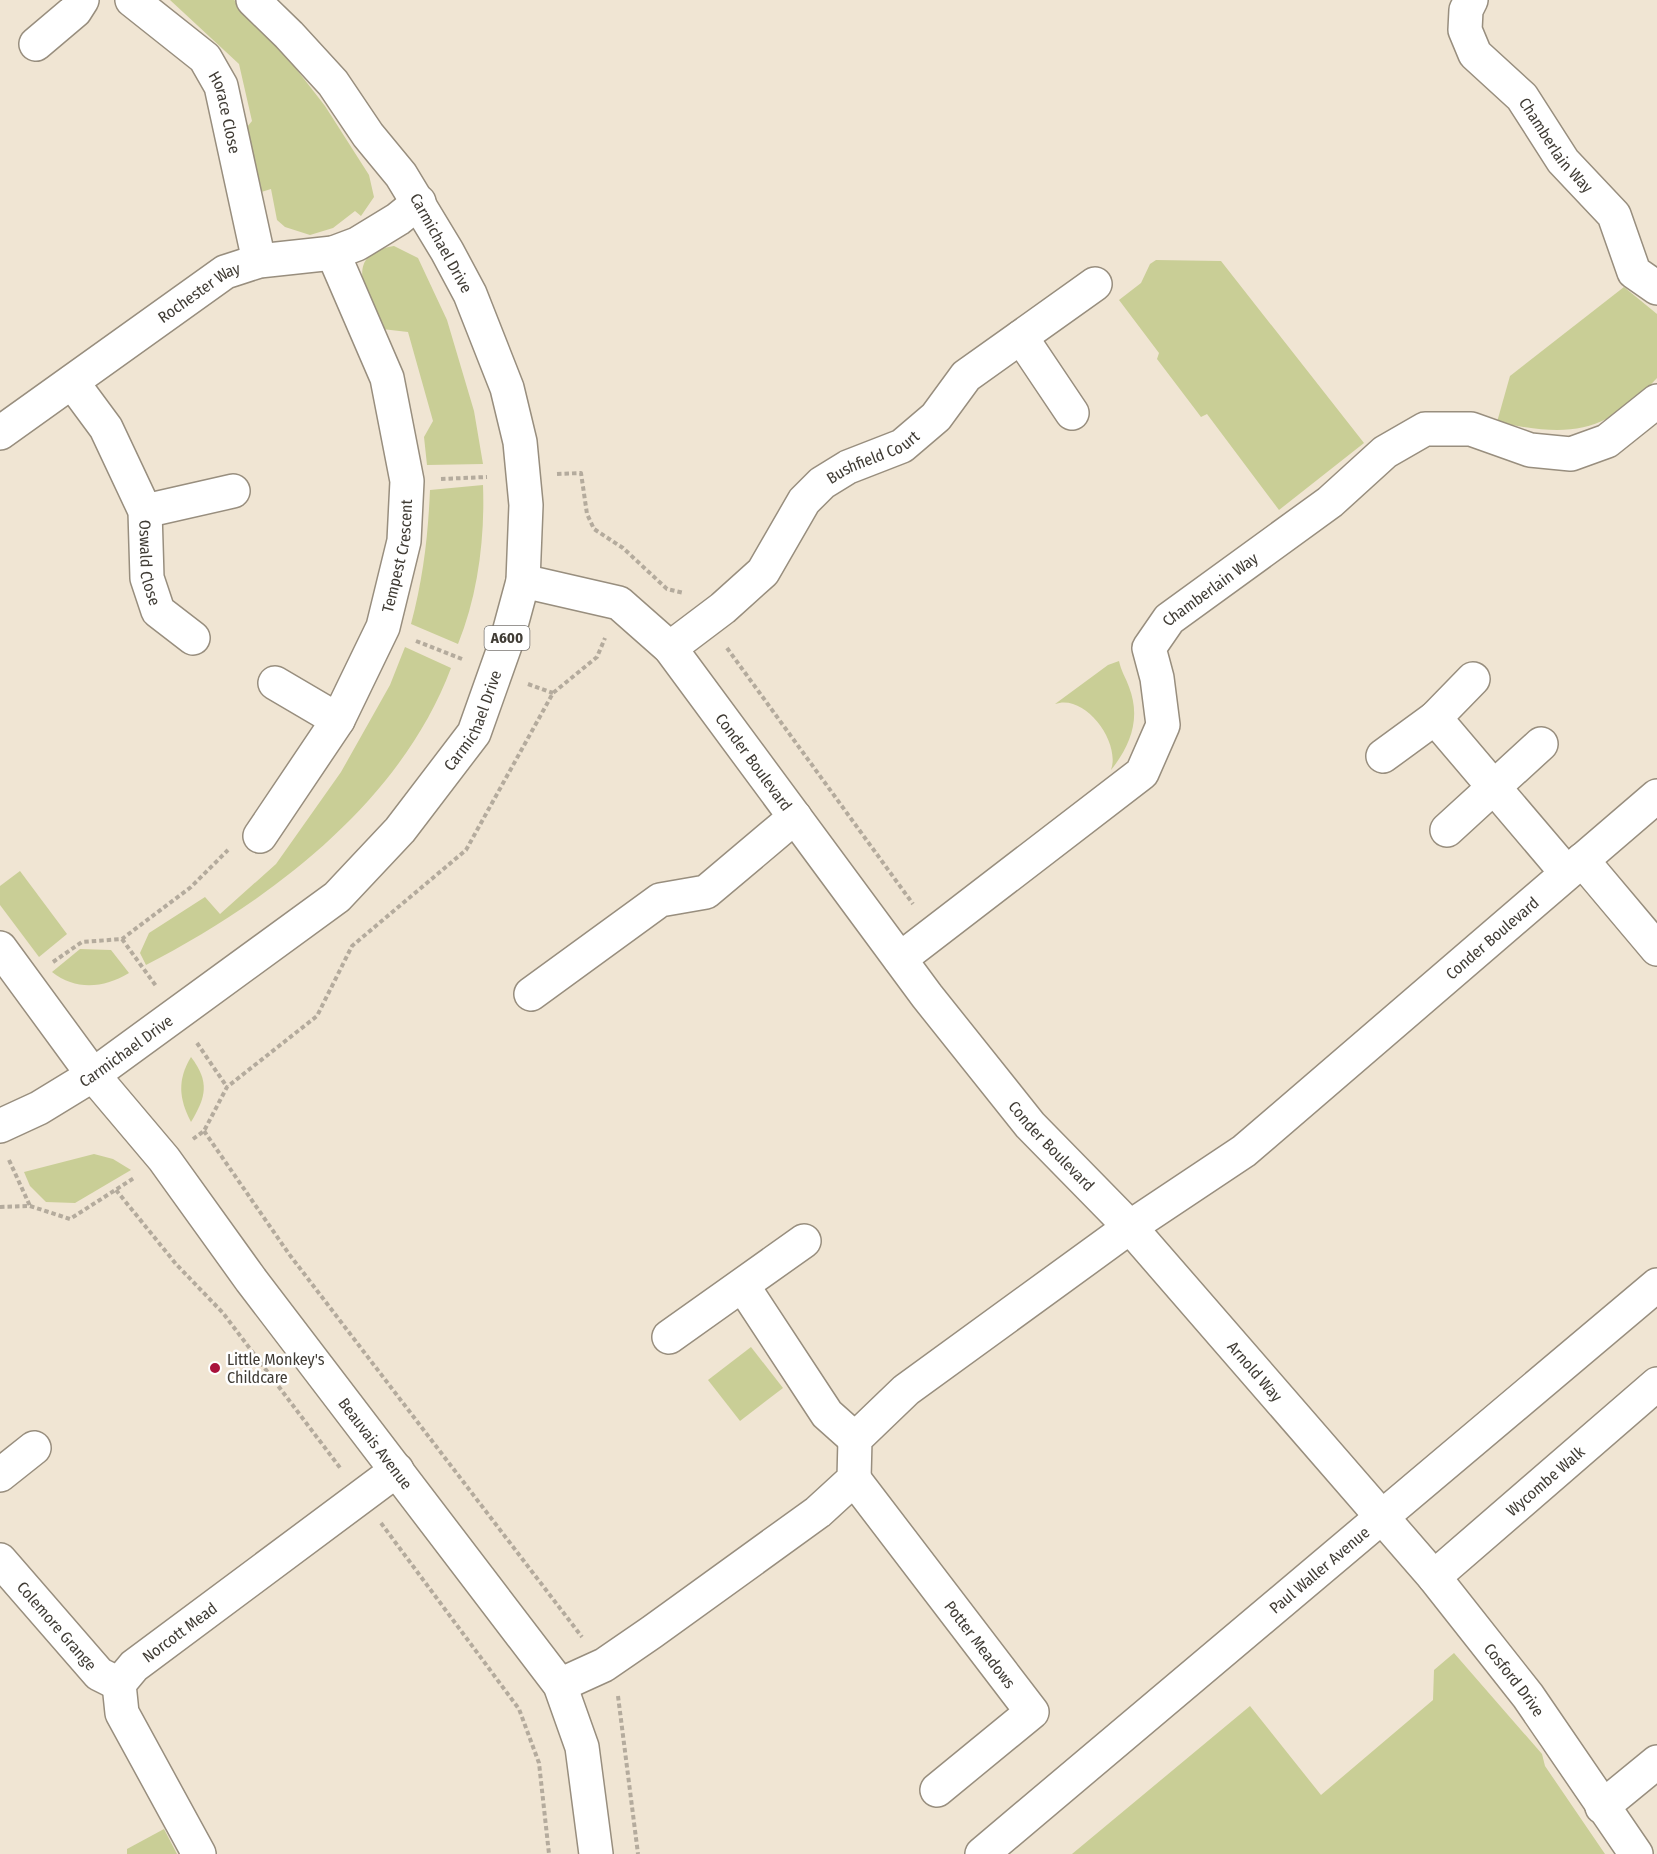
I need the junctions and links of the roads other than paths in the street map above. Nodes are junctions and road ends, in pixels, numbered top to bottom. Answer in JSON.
{"nodes":[{"id":1,"x":82,"y":0,"type":"edge"},
{"id":2,"x":132,"y":0,"type":"edge"},
{"id":3,"x":253,"y":0,"type":"edge"},
{"id":4,"x":1471,"y":0,"type":"edge"},
{"id":5,"x":36,"y":44,"type":"dead end"},
{"id":6,"x":419,"y":202,"type":"junction"},
{"id":7,"x":333,"y":253,"type":"junction"},
{"id":8,"x":259,"y":261,"type":"junction"},
{"id":9,"x":1095,"y":284,"type":"dead end"},
{"id":10,"x":1657,"y":288,"type":"edge"},
{"id":11,"x":1021,"y":337,"type":"junction"},
{"id":12,"x":72,"y":382,"type":"junction"},
{"id":13,"x":1657,"y":401,"type":"edge"},
{"id":14,"x":1072,"y":413,"type":"dead end"},
{"id":15,"x":0,"y":433,"type":"edge"},
{"id":16,"x":233,"y":491,"type":"dead end"},
{"id":17,"x":145,"y":511,"type":"junction"},
{"id":18,"x":523,"y":582,"type":"junction"},
{"id":19,"x":193,"y":638,"type":"dead end"},
{"id":20,"x":670,"y":648,"type":"junction"},
{"id":21,"x":1473,"y":679,"type":"dead end"},
{"id":22,"x":275,"y":683,"type":"dead end"},
{"id":23,"x":1435,"y":718,"type":"junction"},
{"id":24,"x":338,"y":720,"type":"junction"},
{"id":25,"x":1541,"y":744,"type":"dead end"},
{"id":26,"x":1383,"y":756,"type":"dead end"},
{"id":27,"x":1495,"y":788,"type":"junction"},
{"id":28,"x":1657,"y":796,"type":"edge"},
{"id":29,"x":795,"y":817,"type":"junction"},
{"id":30,"x":1448,"y":830,"type":"dead end"},
{"id":31,"x":260,"y":836,"type":"road end"},
{"id":32,"x":1574,"y":866,"type":"junction"},
{"id":33,"x":0,"y":948,"type":"edge"},
{"id":34,"x":1657,"y":949,"type":"edge"},
{"id":35,"x":900,"y":959,"type":"junction"},
{"id":36,"x":531,"y":994,"type":"dead end"},
{"id":37,"x":93,"y":1075,"type":"junction"},
{"id":38,"x":3,"y":1138,"type":"edge"},
{"id":39,"x":1130,"y":1227,"type":"junction"},
{"id":40,"x":804,"y":1240,"type":"dead end"},
{"id":41,"x":1657,"y":1285,"type":"edge"},
{"id":42,"x":743,"y":1286,"type":"junction"},
{"id":43,"x":669,"y":1337,"type":"dead end"},
{"id":44,"x":1657,"y":1384,"type":"edge"},
{"id":45,"x":855,"y":1439,"type":"junction"},
{"id":46,"x":34,"y":1448,"type":"dead end"},
{"id":47,"x":397,"y":1470,"type":"junction"},
{"id":48,"x":0,"y":1475,"type":"edge"},
{"id":49,"x":854,"y":1479,"type":"junction"},
{"id":50,"x":1381,"y":1516,"type":"junction"},
{"id":51,"x":0,"y":1560,"type":"edge"},
{"id":52,"x":1434,"y":1577,"type":"junction"},
{"id":53,"x":119,"y":1684,"type":"junction"},
{"id":54,"x":560,"y":1684,"type":"junction"},
{"id":55,"x":1657,"y":1762,"type":"edge"},
{"id":56,"x":937,"y":1790,"type":"dead end"},
{"id":57,"x":1602,"y":1807,"type":"junction"},
{"id":58,"x":199,"y":1854,"type":"edge"},
{"id":59,"x":596,"y":1854,"type":"edge"},
{"id":60,"x":982,"y":1854,"type":"edge"},
{"id":61,"x":1636,"y":1854,"type":"edge"}],
"edges":[{"from":1,"to":5,"type":"street"},
{"from":2,"to":8,"type":"street","name":"Horace Close"},
{"from":3,"to":6,"type":"street","name":"Carmichael Drive","number":"A600"},
{"from":4,"to":10,"type":"street","name":"Chamberlain Way"},
{"from":6,"to":7,"type":"street","name":"Rochester Way"},
{"from":6,"to":18,"type":"street","name":"Carmichael Drive","number":"A600"},
{"from":7,"to":8,"type":"street","name":"Rochester Way"},
{"from":7,"to":24,"type":"street","name":"Tempest Crescent"},
{"from":8,"to":12,"type":"street","name":"Rochester Way"},
{"from":9,"to":11,"type":"street","name":"Bushfield Court"},
{"from":11,"to":14,"type":"street"},
{"from":11,"to":20,"type":"street","name":"Bushfield Court"},
{"from":12,"to":15,"type":"street","name":"Rochester Way"},
{"from":12,"to":17,"type":"street","name":"Oswald Close"},
{"from":13,"to":35,"type":"street","name":"Chamberlain Way"},
{"from":16,"to":17,"type":"street"},
{"from":17,"to":19,"type":"street","name":"Oswald Close"},
{"from":18,"to":20,"type":"street","name":"Conder Boulevard"},
{"from":18,"to":37,"type":"street","name":"Carmichael Drive","number":"A600"},
{"from":20,"to":29,"type":"street","name":"Conder Boulevard"},
{"from":21,"to":23,"type":"street"},
{"from":22,"to":24,"type":"street"},
{"from":23,"to":26,"type":"street"},
{"from":23,"to":27,"type":"street"},
{"from":24,"to":31,"type":"street","name":"Tempest Crescent"},
{"from":25,"to":27,"type":"street"},
{"from":27,"to":30,"type":"street"},
{"from":27,"to":32,"type":"street"},
{"from":28,"to":32,"type":"street","name":"Conder Boulevard"},
{"from":29,"to":35,"type":"street","name":"Conder Boulevard"},
{"from":29,"to":36,"type":"street"},
{"from":32,"to":34,"type":"street"},
{"from":32,"to":39,"type":"street","name":"Conder Boulevard"},
{"from":33,"to":37,"type":"street","name":"Beauvais Avenue"},
{"from":35,"to":39,"type":"street","name":"Conder Boulevard"},
{"from":37,"to":38,"type":"street","name":"Carmichael Drive","number":"A600"},
{"from":37,"to":47,"type":"street","name":"Beauvais Avenue"},
{"from":39,"to":45,"type":"street"},
{"from":39,"to":50,"type":"street","name":"Arnold Way"},
{"from":40,"to":42,"type":"street"},
{"from":41,"to":50,"type":"street","name":"Paul Waller Avenue"},
{"from":42,"to":43,"type":"street"},
{"from":42,"to":45,"type":"street"},
{"from":44,"to":52,"type":"street","name":"Wycombe Walk"},
{"from":45,"to":49,"type":"street"},
{"from":46,"to":48,"type":"street"},
{"from":47,"to":53,"type":"street","name":"Norcott Mead"},
{"from":47,"to":54,"type":"street","name":"Beauvais Avenue"},
{"from":49,"to":54,"type":"street"},
{"from":49,"to":56,"type":"street","name":"Potter Meadows"},
{"from":50,"to":52,"type":"street","name":"Cosford Drive"},
{"from":50,"to":60,"type":"street","name":"Paul Waller Avenue"},
{"from":51,"to":53,"type":"street","name":"Colemore Grange"},
{"from":52,"to":57,"type":"street","name":"Cosford Drive"},
{"from":53,"to":58,"type":"street"},
{"from":54,"to":59,"type":"street","name":"Beauvais Avenue"},
{"from":55,"to":57,"type":"street"},
{"from":57,"to":61,"type":"street","name":"Cosford Drive"}]}
